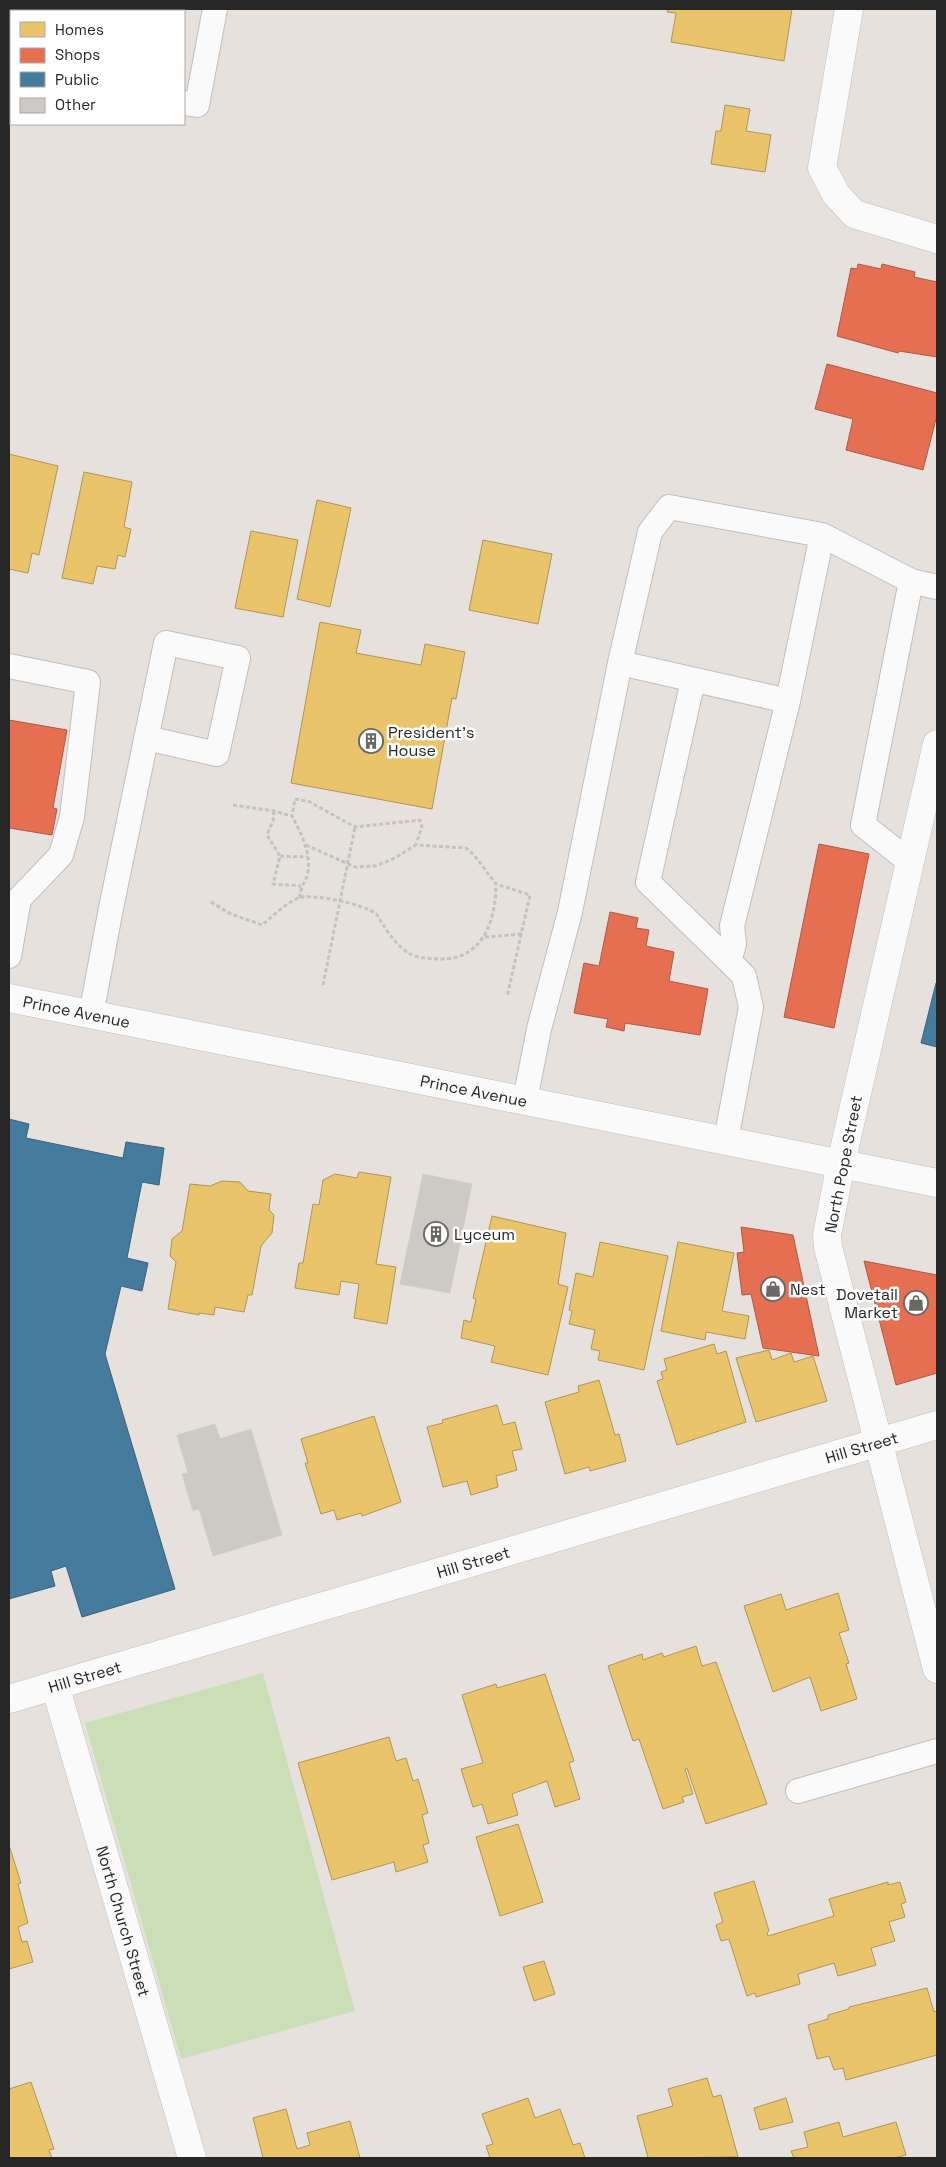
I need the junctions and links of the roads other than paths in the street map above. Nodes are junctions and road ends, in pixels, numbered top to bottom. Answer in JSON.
{"nodes":[{"id":1,"x":215,"y":9,"type":"edge"},
{"id":2,"x":849,"y":9,"type":"edge"},
{"id":3,"x":185,"y":103,"type":"edge"},
{"id":4,"x":937,"y":239,"type":"edge"},
{"id":5,"x":822,"y":535,"type":"junction"},
{"id":6,"x":911,"y":581,"type":"junction"},
{"id":7,"x":937,"y":587,"type":"edge"},
{"id":8,"x":620,"y":663,"type":"junction"},
{"id":9,"x":9,"y":666,"type":"edge"},
{"id":10,"x":693,"y":680,"type":"junction"},
{"id":11,"x":788,"y":701,"type":"junction"},
{"id":12,"x":146,"y":738,"type":"junction"},
{"id":13,"x":937,"y":744,"type":"edge"},
{"id":14,"x":910,"y":862,"type":"junction"},
{"id":15,"x":9,"y":956,"type":"edge"},
{"id":16,"x":728,"y":961,"type":"junction"},
{"id":17,"x":9,"y":998,"type":"edge"},
{"id":18,"x":91,"y":1015,"type":"junction"},
{"id":19,"x":525,"y":1100,"type":"junction"},
{"id":20,"x":726,"y":1140,"type":"junction"},
{"id":21,"x":840,"y":1163,"type":"junction"},
{"id":22,"x":937,"y":1183,"type":"edge"},
{"id":23,"x":937,"y":1425,"type":"edge"},
{"id":24,"x":877,"y":1444,"type":"junction"},
{"id":25,"x":937,"y":1669,"type":"edge"},
{"id":26,"x":55,"y":1685,"type":"junction"},
{"id":27,"x":9,"y":1699,"type":"edge"},
{"id":28,"x":937,"y":1751,"type":"edge"},
{"id":29,"x":798,"y":1791,"type":"dead end"},
{"id":30,"x":192,"y":2158,"type":"edge"}],
"edges":[{"from":1,"to":3,"type":"lane"},
{"from":2,"to":4,"type":"street"},
{"from":5,"to":6,"type":"lane"},
{"from":5,"to":8,"type":"lane"},
{"from":5,"to":11,"type":"lane"},
{"from":6,"to":7,"type":"lane"},
{"from":6,"to":14,"type":"lane"},
{"from":8,"to":10,"type":"lane"},
{"from":8,"to":19,"type":"lane"},
{"from":9,"to":15,"type":"lane"},
{"from":10,"to":11,"type":"lane"},
{"from":10,"to":16,"type":"lane"},
{"from":11,"to":16,"type":"lane"},
{"from":12,"to":12,"type":"lane"},
{"from":12,"to":18,"type":"lane"},
{"from":13,"to":14,"type":"street","name":"North Pope Street"},
{"from":14,"to":21,"type":"street","name":"North Pope Street"},
{"from":16,"to":20,"type":"lane"},
{"from":17,"to":18,"type":"street","name":"Prince Avenue"},
{"from":18,"to":19,"type":"street","name":"Prince Avenue"},
{"from":19,"to":20,"type":"street","name":"Prince Avenue"},
{"from":20,"to":21,"type":"street","name":"Prince Avenue"},
{"from":21,"to":22,"type":"street","name":"Prince Avenue"},
{"from":21,"to":24,"type":"street","name":"North Pope Street"},
{"from":23,"to":24,"type":"street","name":"Hill Street"},
{"from":24,"to":25,"type":"street","name":"North Pope Street"},
{"from":24,"to":26,"type":"street","name":"Hill Street"},
{"from":26,"to":27,"type":"street","name":"Hill Street"},
{"from":26,"to":30,"type":"street","name":"North Church Street"},
{"from":28,"to":29,"type":"lane"}]}
